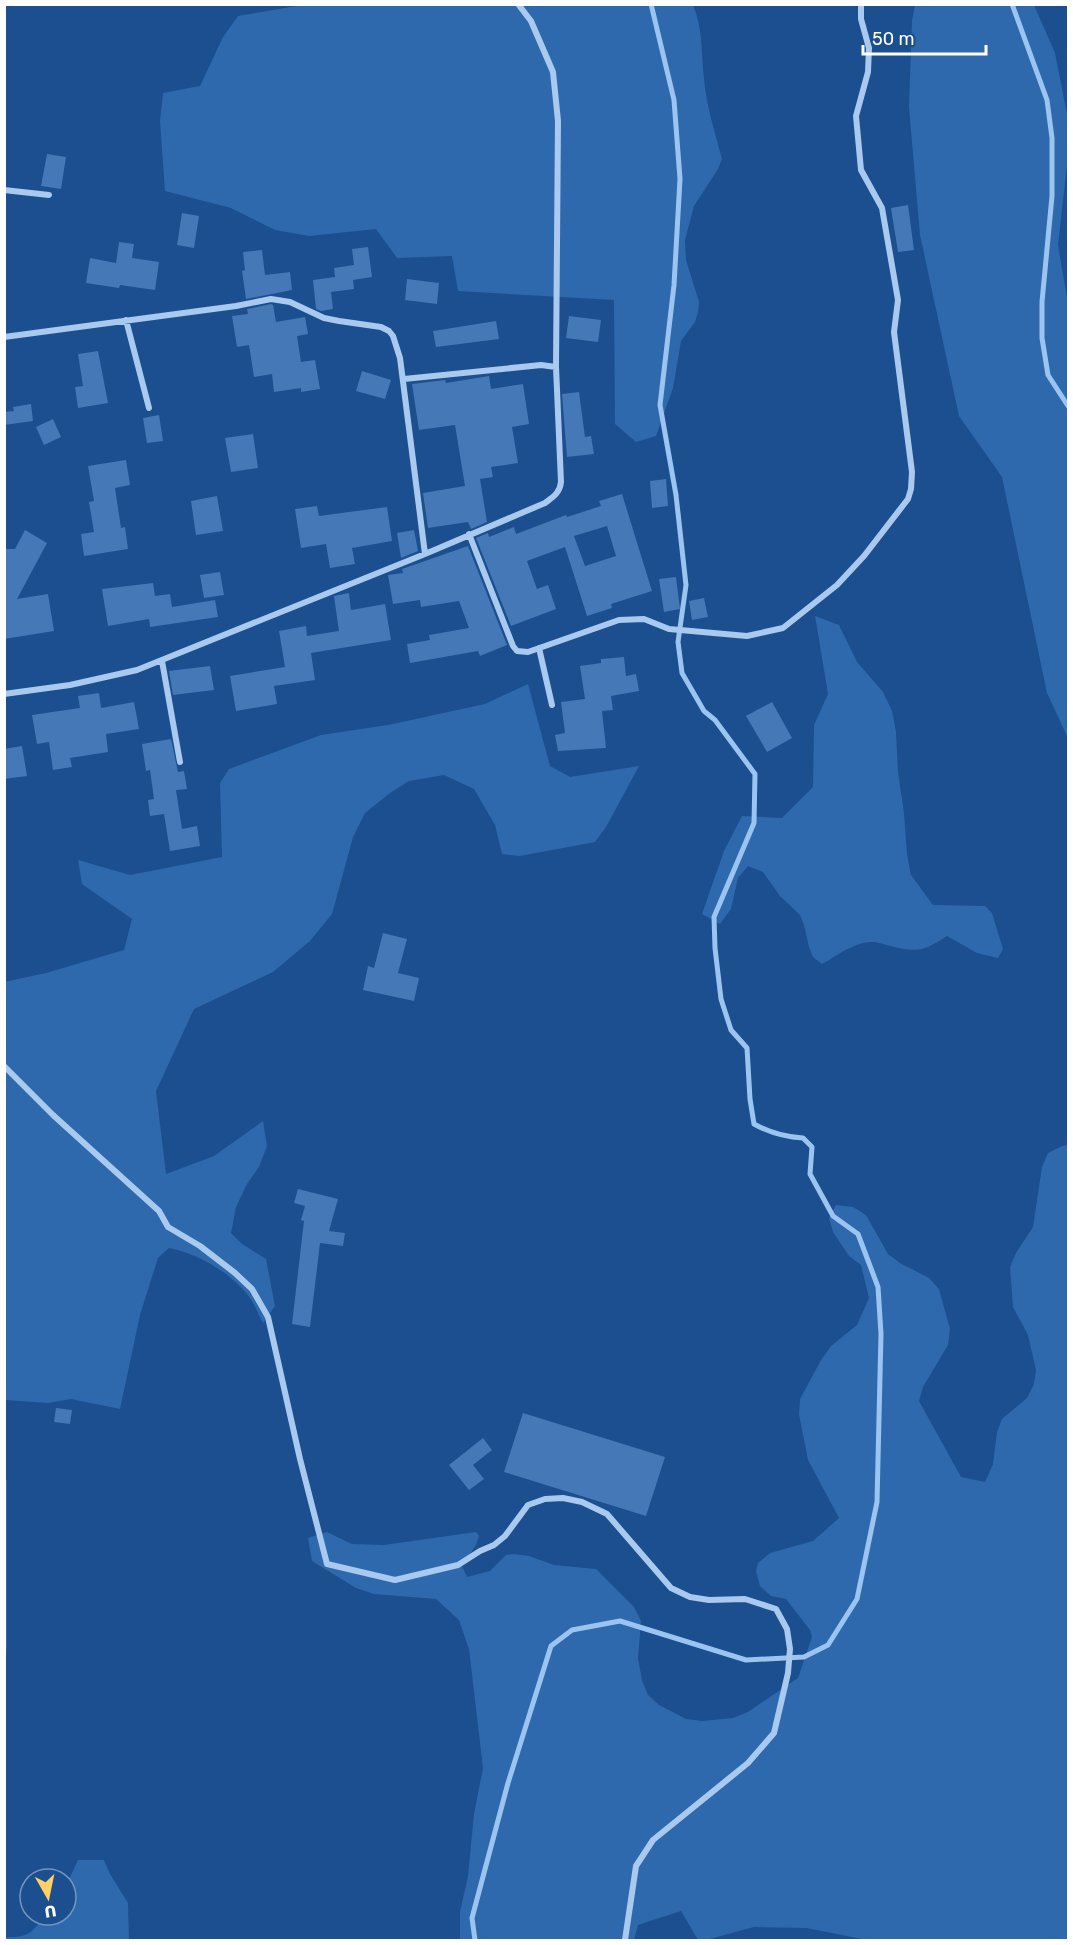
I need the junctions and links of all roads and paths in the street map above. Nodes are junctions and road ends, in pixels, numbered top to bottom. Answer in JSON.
{"nodes":[{"id":1,"x":518,"y":4,"type":"edge"},
{"id":2,"x":861,"y":4,"type":"edge"},
{"id":3,"x":4,"y":190,"type":"edge"},
{"id":4,"x":49,"y":195,"type":"dead end"},
{"id":5,"x":126,"y":320,"type":"junction"},
{"id":6,"x":4,"y":337,"type":"edge"},
{"id":7,"x":556,"y":367,"type":"junction"},
{"id":8,"x":404,"y":379,"type":"junction"},
{"id":9,"x":149,"y":408,"type":"dead end"},
{"id":10,"x":469,"y":534,"type":"junction"},
{"id":11,"x":425,"y":554,"type":"junction"},
{"id":12,"x":539,"y":648,"type":"junction"},
{"id":13,"x":162,"y":661,"type":"junction"},
{"id":14,"x":4,"y":694,"type":"edge"},
{"id":15,"x":552,"y":705,"type":"dead end"},
{"id":16,"x":180,"y":762,"type":"dead end"},
{"id":17,"x":4,"y":1066,"type":"edge"},
{"id":18,"x":626,"y":1941,"type":"edge"}],
"edges":[{"from":1,"to":7,"type":"street"},
{"from":2,"to":12,"type":"street"},
{"from":3,"to":4,"type":"street"},
{"from":5,"to":6,"type":"street"},
{"from":5,"to":8,"type":"street"},
{"from":5,"to":9,"type":"street"},
{"from":7,"to":8,"type":"street"},
{"from":7,"to":10,"type":"street"},
{"from":8,"to":11,"type":"street"},
{"from":10,"to":11,"type":"street"},
{"from":10,"to":12,"type":"street"},
{"from":11,"to":13,"type":"street"},
{"from":12,"to":15,"type":"street"},
{"from":13,"to":14,"type":"street"},
{"from":13,"to":16,"type":"street"},
{"from":17,"to":18,"type":"street"}]}
